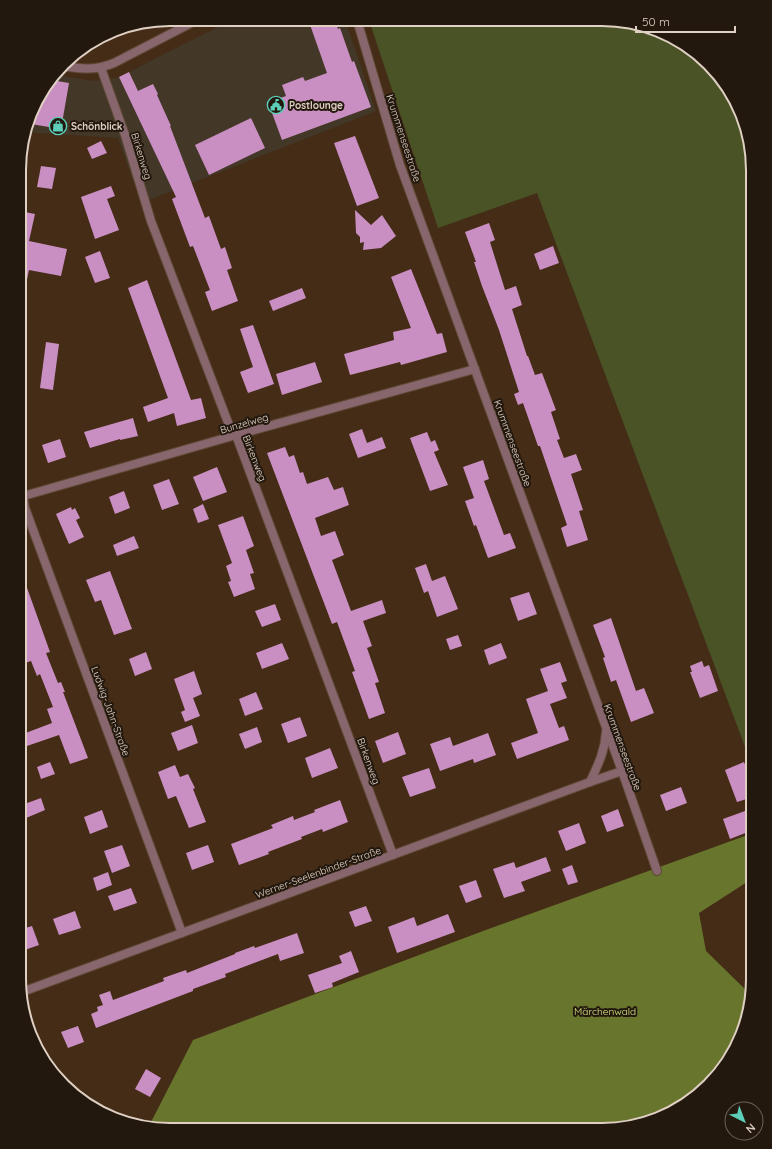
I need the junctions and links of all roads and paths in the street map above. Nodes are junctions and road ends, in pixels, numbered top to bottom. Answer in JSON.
{"nodes":[{"id":1,"x":185,"y":26,"type":"edge"},
{"id":2,"x":359,"y":26,"type":"edge"},
{"id":3,"x":69,"y":67,"type":"edge"},
{"id":4,"x":100,"y":68,"type":"junction"},
{"id":5,"x":475,"y":369,"type":"junction"},
{"id":6,"x":236,"y":435,"type":"junction"},
{"id":7,"x":26,"y":496,"type":"edge"},
{"id":8,"x":26,"y":510,"type":"edge"},
{"id":9,"x":606,"y":729,"type":"junction"},
{"id":10,"x":622,"y":771,"type":"junction"},
{"id":11,"x":590,"y":782,"type":"junction"},
{"id":12,"x":393,"y":854,"type":"junction"},
{"id":13,"x":657,"y":871,"type":"dead end"},
{"id":14,"x":182,"y":933,"type":"junction"},
{"id":15,"x":26,"y":990,"type":"edge"}],
"edges":[{"from":1,"to":4,"type":"street"},
{"from":2,"to":5,"type":"street","name":"Krummenseestraße"},
{"from":3,"to":4,"type":"street"},
{"from":4,"to":6,"type":"street","name":"Birkenweg"},
{"from":5,"to":6,"type":"street","name":"Bunzelweg"},
{"from":5,"to":9,"type":"street","name":"Krummenseestraße"},
{"from":6,"to":7,"type":"street","name":"Bunzelweg"},
{"from":6,"to":12,"type":"street","name":"Birkenweg"},
{"from":8,"to":14,"type":"street","name":"Ludwig-Jahn-Straße"},
{"from":9,"to":10,"type":"street","name":"Krummenseestraße"},
{"from":9,"to":11,"type":"street"},
{"from":10,"to":11,"type":"street","name":"Werner-Seelenbinder-Straße"},
{"from":10,"to":13,"type":"street","name":"Krummenseestraße"},
{"from":11,"to":12,"type":"street","name":"Werner-Seelenbinder-Straße"},
{"from":12,"to":14,"type":"street","name":"Werner-Seelenbinder-Straße"},
{"from":14,"to":15,"type":"street","name":"Werner-Seelenbinder-Straße"}]}
